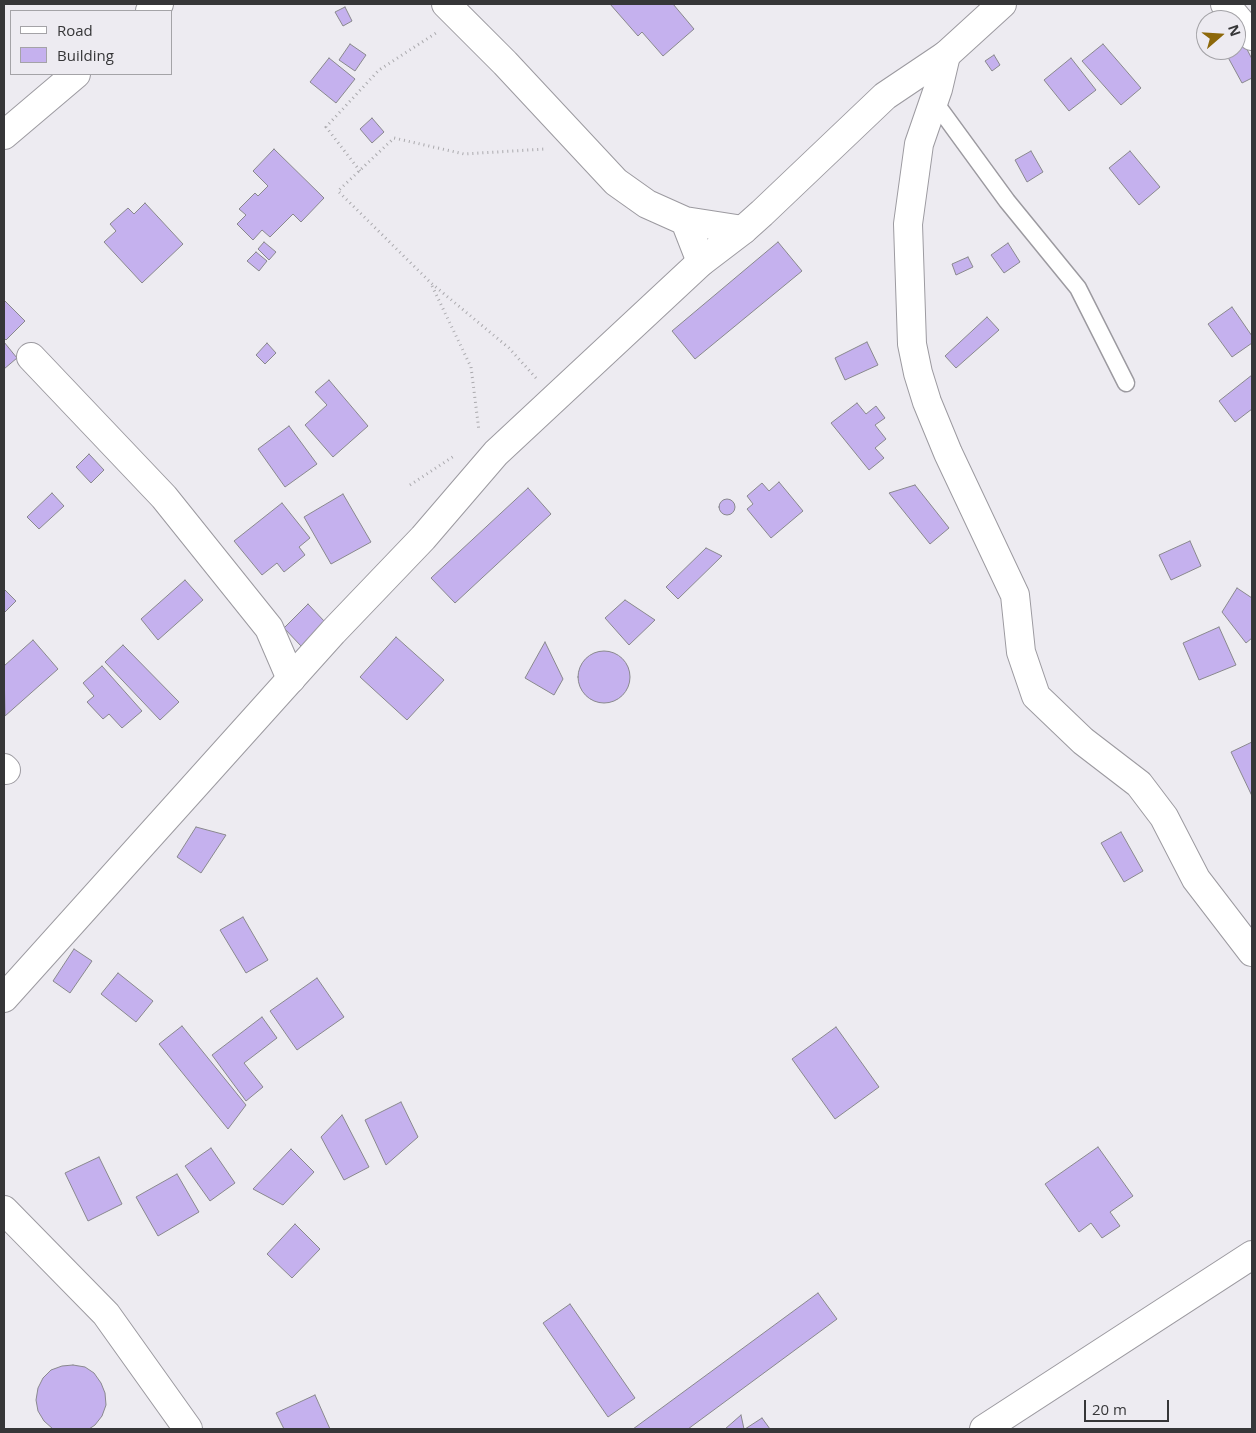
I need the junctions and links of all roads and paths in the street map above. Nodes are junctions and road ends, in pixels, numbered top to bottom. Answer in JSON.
{"nodes":[{"id":1,"x":1002,"y":4,"type":"edge"},
{"id":2,"x":1225,"y":4,"type":"edge"},
{"id":3,"x":453,"y":11,"type":"edge"},
{"id":4,"x":1252,"y":36,"type":"edge"},
{"id":5,"x":946,"y":55,"type":"junction"},
{"id":6,"x":75,"y":75,"type":"edge"},
{"id":7,"x":934,"y":102,"type":"junction"},
{"id":8,"x":4,"y":135,"type":"edge"},
{"id":9,"x":581,"y":145,"type":"junction"},
{"id":10,"x":360,"y":171,"type":"junction"},
{"id":11,"x":685,"y":221,"type":"junction"},
{"id":12,"x":742,"y":230,"type":"junction"},
{"id":13,"x":701,"y":262,"type":"junction"},
{"id":14,"x":431,"y":284,"type":"junction"},
{"id":15,"x":32,"y":357,"type":"dead end"},
{"id":16,"x":1126,"y":383,"type":"dead end"},
{"id":17,"x":527,"y":424,"type":"junction"},
{"id":18,"x":480,"y":439,"type":"dead end"},
{"id":19,"x":456,"y":454,"type":"dead end"},
{"id":20,"x":410,"y":485,"type":"dead end"},
{"id":21,"x":291,"y":678,"type":"junction"},
{"id":22,"x":1252,"y":952,"type":"edge"},
{"id":23,"x":4,"y":998,"type":"edge"},
{"id":24,"x":4,"y":1210,"type":"edge"},
{"id":25,"x":1252,"y":1255,"type":"edge"},
{"id":26,"x":188,"y":1429,"type":"edge"},
{"id":27,"x":984,"y":1429,"type":"edge"}],
"edges":[{"from":1,"to":5,"type":"street"},
{"from":2,"to":4,"type":"street"},
{"from":3,"to":9,"type":"street"},
{"from":3,"to":10,"type":"path"},
{"from":5,"to":7,"type":"street"},
{"from":5,"to":12,"type":"street"},
{"from":6,"to":8,"type":"street"},
{"from":7,"to":16,"type":"lane"},
{"from":7,"to":22,"type":"street"},
{"from":9,"to":10,"type":"path"},
{"from":9,"to":11,"type":"street"},
{"from":10,"to":14,"type":"path"},
{"from":11,"to":12,"type":"street"},
{"from":11,"to":13,"type":"street"},
{"from":12,"to":13,"type":"street"},
{"from":13,"to":17,"type":"street"},
{"from":14,"to":17,"type":"path"},
{"from":14,"to":18,"type":"path"},
{"from":15,"to":21,"type":"street"},
{"from":17,"to":21,"type":"street"},
{"from":19,"to":20,"type":"path"},
{"from":21,"to":23,"type":"street"},
{"from":24,"to":26,"type":"street"},
{"from":25,"to":27,"type":"street"}]}
